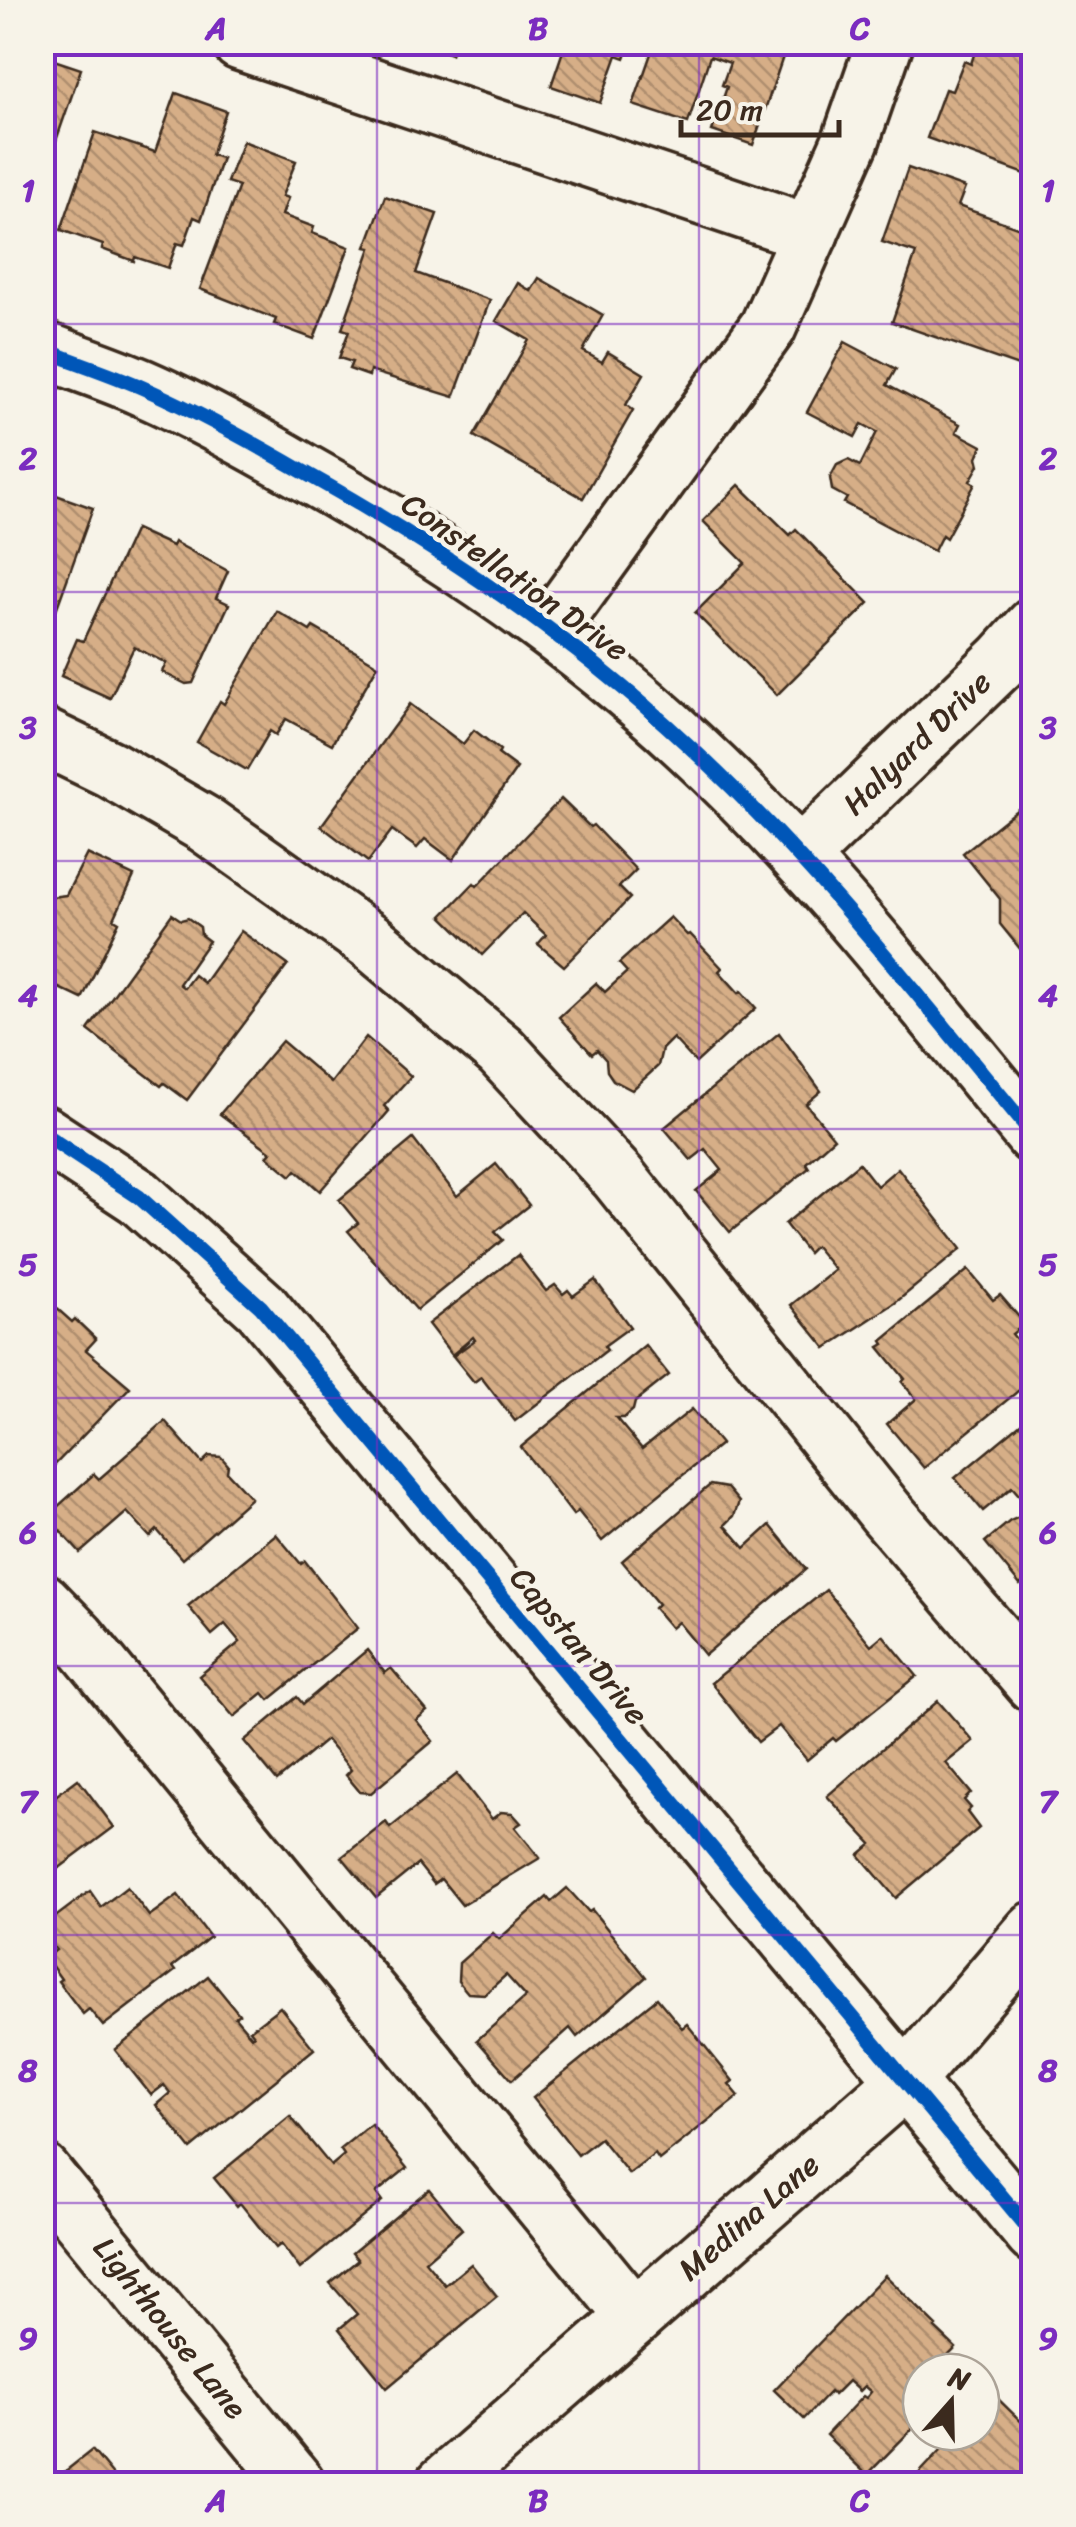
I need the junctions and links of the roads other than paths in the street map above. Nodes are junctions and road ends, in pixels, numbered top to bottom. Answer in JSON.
{"nodes":[{"id":1,"x":240,"y":42,"type":"edge"},
{"id":2,"x":885,"y":42,"type":"edge"},
{"id":3,"x":810,"y":233,"type":"junction"},
{"id":4,"x":42,"y":350,"type":"edge"},
{"id":5,"x":1034,"y":626,"type":"edge"},
{"id":6,"x":550,"y":630,"type":"junction"},
{"id":7,"x":42,"y":736,"type":"edge"},
{"id":8,"x":799,"y":857,"type":"junction"},
{"id":9,"x":42,"y":1133,"type":"edge"},
{"id":10,"x":1034,"y":1136,"type":"edge"},
{"id":11,"x":42,"y":1601,"type":"edge"},
{"id":12,"x":1034,"y":1684,"type":"edge"},
{"id":13,"x":1034,"y":1930,"type":"edge"},
{"id":14,"x":905,"y":2082,"type":"junction"},
{"id":15,"x":42,"y":2172,"type":"edge"},
{"id":16,"x":1034,"y":2235,"type":"edge"},
{"id":17,"x":635,"y":2317,"type":"junction"},
{"id":18,"x":297,"y":2484,"type":"edge"},
{"id":19,"x":444,"y":2484,"type":"edge"}],
"edges":[{"from":1,"to":3,"type":"street"},
{"from":2,"to":3,"type":"street"},
{"from":3,"to":6,"type":"street"},
{"from":4,"to":6,"type":"street","name":"Constellation Drive"},
{"from":5,"to":8,"type":"street","name":"Halyard Drive"},
{"from":6,"to":8,"type":"street","name":"Constellation Drive"},
{"from":7,"to":12,"type":"street"},
{"from":8,"to":10,"type":"street","name":"Constellation Drive"},
{"from":9,"to":14,"type":"street","name":"Capstan Drive"},
{"from":11,"to":17,"type":"street"},
{"from":13,"to":14,"type":"street","name":"Medina Lane"},
{"from":14,"to":16,"type":"street","name":"Capstan Drive"},
{"from":14,"to":17,"type":"street","name":"Medina Lane"},
{"from":15,"to":18,"type":"street","name":"Lighthouse Lane"},
{"from":17,"to":19,"type":"street","name":"Medina Lane"}]}
